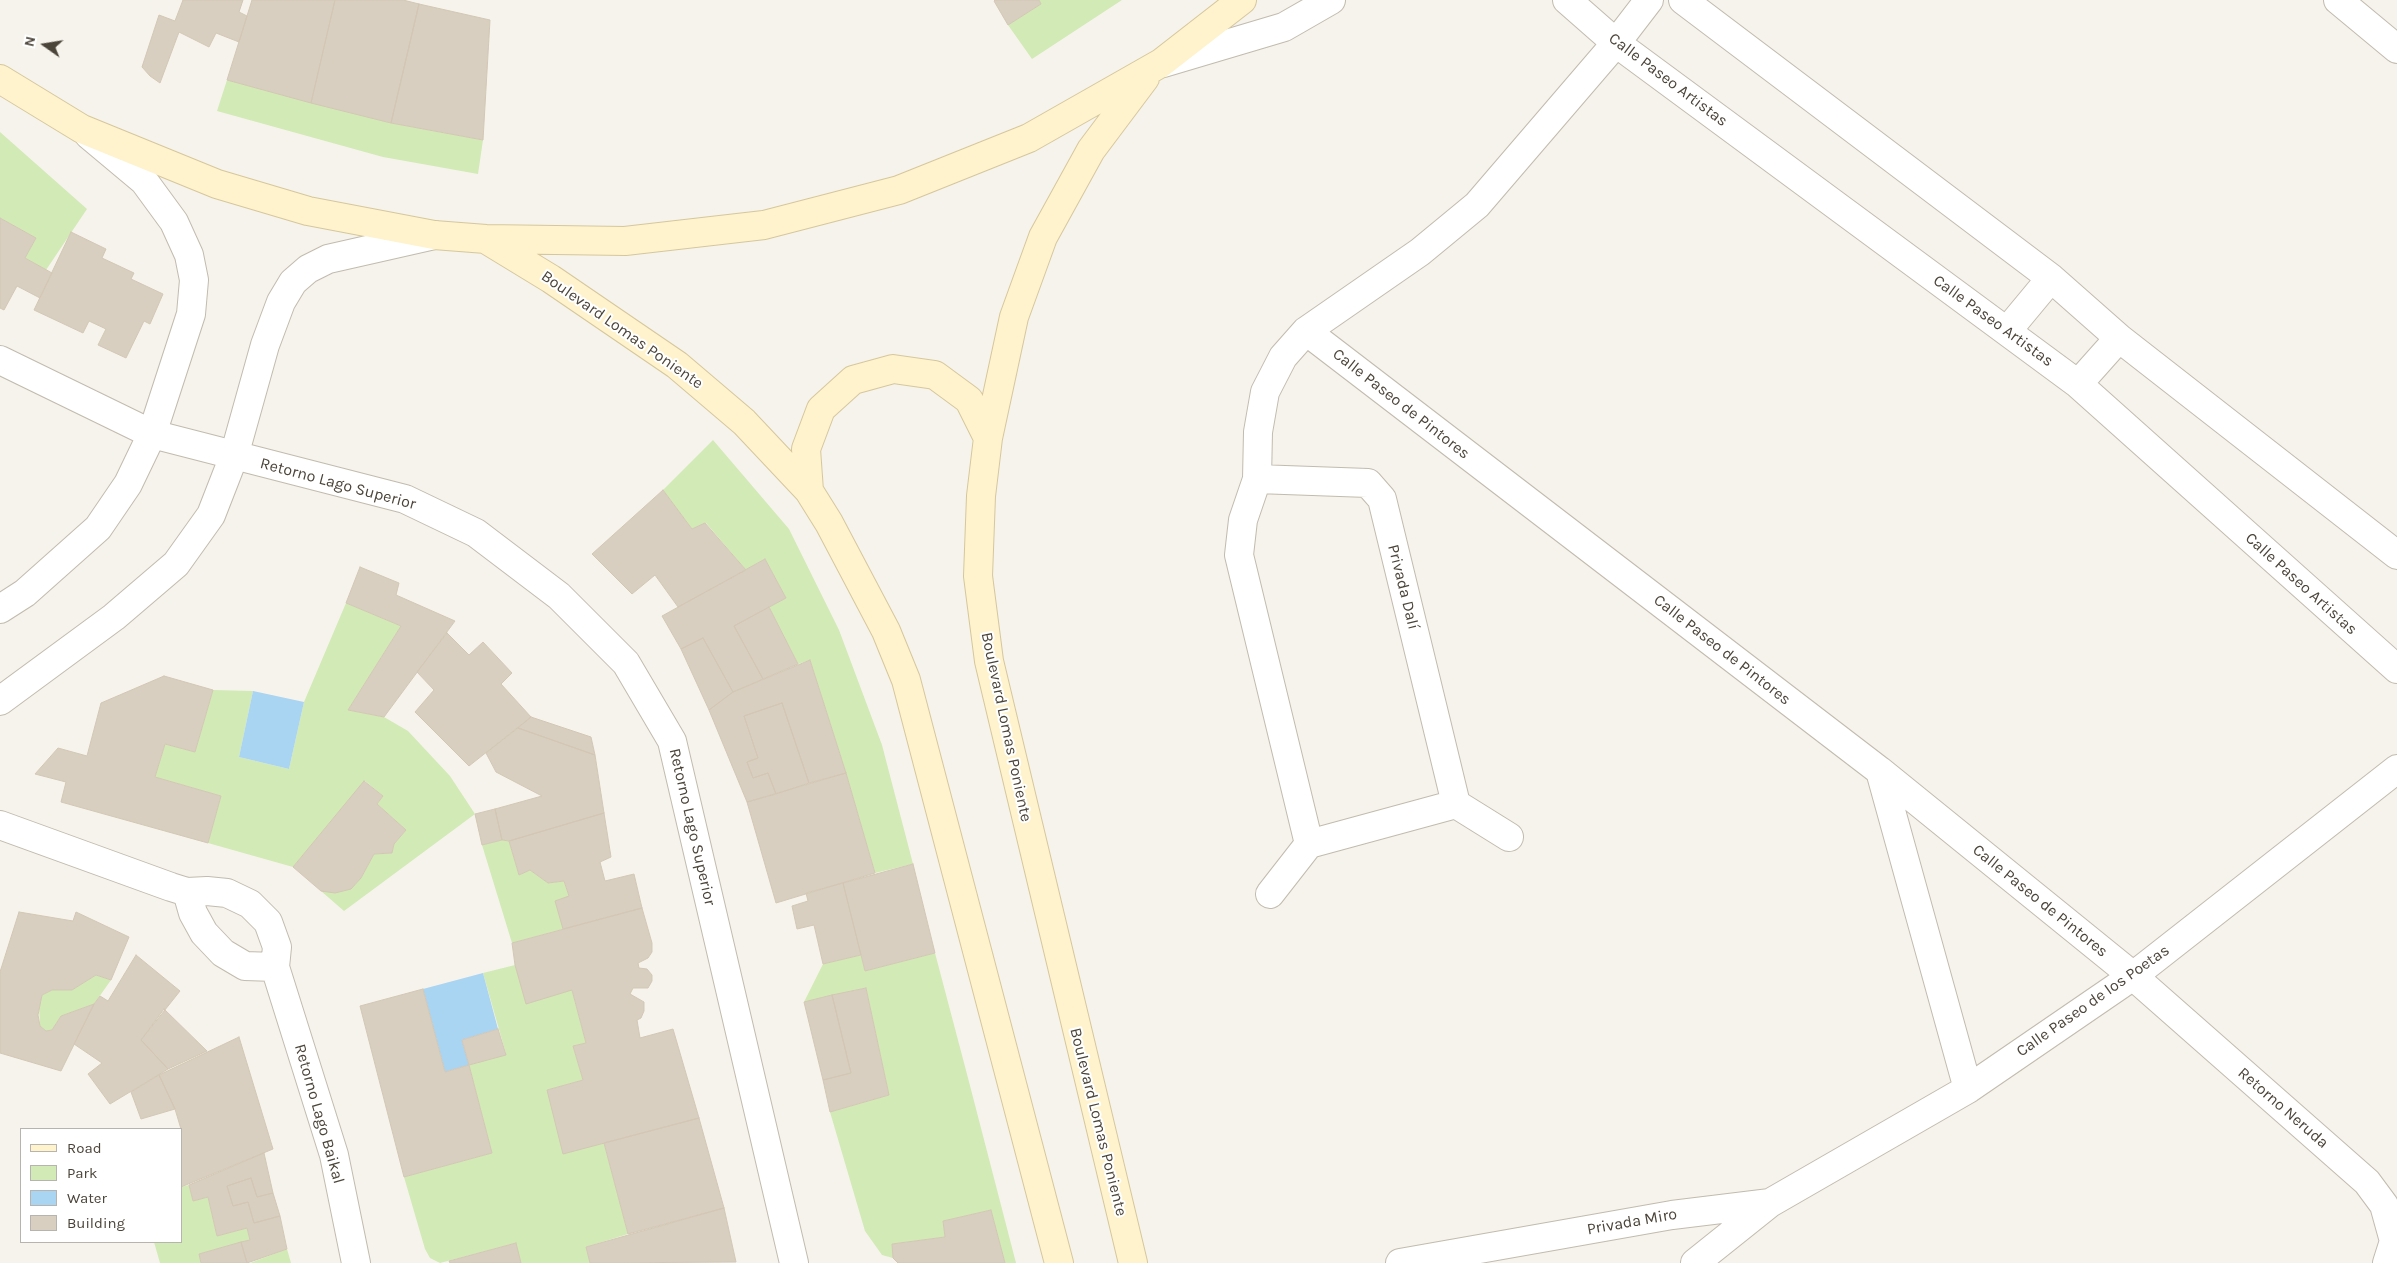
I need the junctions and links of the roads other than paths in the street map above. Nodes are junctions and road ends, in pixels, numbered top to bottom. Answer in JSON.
{"nodes":[{"id":1,"x":1242,"y":0,"type":"edge"},
{"id":2,"x":1331,"y":0,"type":"edge"},
{"id":3,"x":1567,"y":0,"type":"edge"},
{"id":4,"x":1650,"y":0,"type":"edge"},
{"id":5,"x":1683,"y":0,"type":"edge"},
{"id":6,"x":2338,"y":0,"type":"edge"},
{"id":7,"x":1616,"y":43,"type":"junction"},
{"id":8,"x":2397,"y":49,"type":"edge"},
{"id":9,"x":1156,"y":66,"type":"junction"},
{"id":10,"x":0,"y":79,"type":"edge"},
{"id":11,"x":82,"y":129,"type":"junction"},
{"id":12,"x":434,"y":235,"type":"junction"},
{"id":13,"x":486,"y":240,"type":"junction"},
{"id":14,"x":2051,"y":278,"type":"junction"},
{"id":15,"x":1306,"y":331,"type":"junction"},
{"id":16,"x":2006,"y":331,"type":"junction"},
{"id":17,"x":2119,"y":338,"type":"junction"},
{"id":18,"x":0,"y":360,"type":"edge"},
{"id":19,"x":2078,"y":384,"type":"junction"},
{"id":20,"x":152,"y":434,"type":"junction"},
{"id":21,"x":988,"y":438,"type":"junction"},
{"id":22,"x":234,"y":456,"type":"junction"},
{"id":23,"x":1256,"y":479,"type":"junction"},
{"id":24,"x":809,"y":491,"type":"junction"},
{"id":25,"x":2397,"y":556,"type":"edge"},
{"id":26,"x":0,"y":609,"type":"edge"},
{"id":27,"x":2397,"y":670,"type":"edge"},
{"id":28,"x":0,"y":701,"type":"edge"},
{"id":29,"x":2397,"y":769,"type":"edge"},
{"id":30,"x":1880,"y":772,"type":"junction"},
{"id":31,"x":1456,"y":804,"type":"junction"},
{"id":32,"x":0,"y":825,"type":"edge"},
{"id":33,"x":1509,"y":837,"type":"dead end"},
{"id":34,"x":1309,"y":844,"type":"junction"},
{"id":35,"x":187,"y":892,"type":"junction"},
{"id":36,"x":1270,"y":894,"type":"dead end"},
{"id":37,"x":275,"y":967,"type":"junction"},
{"id":38,"x":2133,"y":976,"type":"junction"},
{"id":39,"x":1968,"y":1089,"type":"junction"},
{"id":40,"x":1770,"y":1203,"type":"junction"},
{"id":41,"x":356,"y":1263,"type":"edge"},
{"id":42,"x":794,"y":1263,"type":"edge"},
{"id":43,"x":1059,"y":1263,"type":"edge"},
{"id":44,"x":1133,"y":1263,"type":"edge"},
{"id":45,"x":1401,"y":1263,"type":"edge"},
{"id":46,"x":1695,"y":1263,"type":"edge"},
{"id":47,"x":2387,"y":1263,"type":"edge"}],
"edges":[{"from":1,"to":9,"type":"street"},
{"from":2,"to":9,"type":"street"},
{"from":3,"to":7,"type":"street","name":"Calle Paseo Artistas"},
{"from":4,"to":7,"type":"street"},
{"from":5,"to":14,"type":"street"},
{"from":6,"to":8,"type":"street"},
{"from":7,"to":15,"type":"street"},
{"from":7,"to":16,"type":"street","name":"Calle Paseo Artistas"},
{"from":9,"to":13,"type":"street"},
{"from":9,"to":21,"type":"street","name":"Boulevard Lomas Poniente"},
{"from":10,"to":11,"type":"street"},
{"from":11,"to":12,"type":"street"},
{"from":11,"to":20,"type":"street"},
{"from":12,"to":13,"type":"street"},
{"from":12,"to":22,"type":"street"},
{"from":13,"to":24,"type":"street","name":"Boulevard Lomas Poniente"},
{"from":14,"to":16,"type":"street"},
{"from":14,"to":17,"type":"street"},
{"from":15,"to":23,"type":"street"},
{"from":15,"to":30,"type":"street","name":"Calle Paseo de Pintores"},
{"from":16,"to":19,"type":"street","name":"Calle Paseo Artistas"},
{"from":17,"to":19,"type":"street"},
{"from":17,"to":25,"type":"street"},
{"from":18,"to":20,"type":"street","name":"Retorno Lago Superior"},
{"from":19,"to":27,"type":"street","name":"Calle Paseo Artistas"},
{"from":20,"to":22,"type":"street","name":"Retorno Lago Superior"},
{"from":20,"to":26,"type":"street"},
{"from":21,"to":24,"type":"street"},
{"from":21,"to":44,"type":"street","name":"Boulevard Lomas Poniente"},
{"from":22,"to":28,"type":"street"},
{"from":22,"to":42,"type":"street","name":"Retorno Lago Superior"},
{"from":23,"to":31,"type":"street","name":"Privada Dalí"},
{"from":23,"to":34,"type":"street"},
{"from":24,"to":43,"type":"street","name":"Boulevard Lomas Poniente"},
{"from":29,"to":38,"type":"street","name":"Calle Paseo de los Poetas"},
{"from":30,"to":38,"type":"street","name":"Calle Paseo de Pintores"},
{"from":30,"to":39,"type":"street"},
{"from":31,"to":33,"type":"street"},
{"from":31,"to":34,"type":"street"},
{"from":32,"to":35,"type":"street"},
{"from":34,"to":36,"type":"street"},
{"from":35,"to":37,"type":"street"},
{"from":35,"to":37,"type":"street","name":"Retorno Lago Baikal"},
{"from":37,"to":41,"type":"street","name":"Retorno Lago Baikal"},
{"from":38,"to":39,"type":"street","name":"Calle Paseo de los Poetas"},
{"from":38,"to":47,"type":"street","name":"Retorno Neruda"},
{"from":39,"to":40,"type":"street","name":"Calle Paseo de los Poetas"},
{"from":40,"to":45,"type":"street","name":"Privada Miro"},
{"from":40,"to":46,"type":"street"}]}
